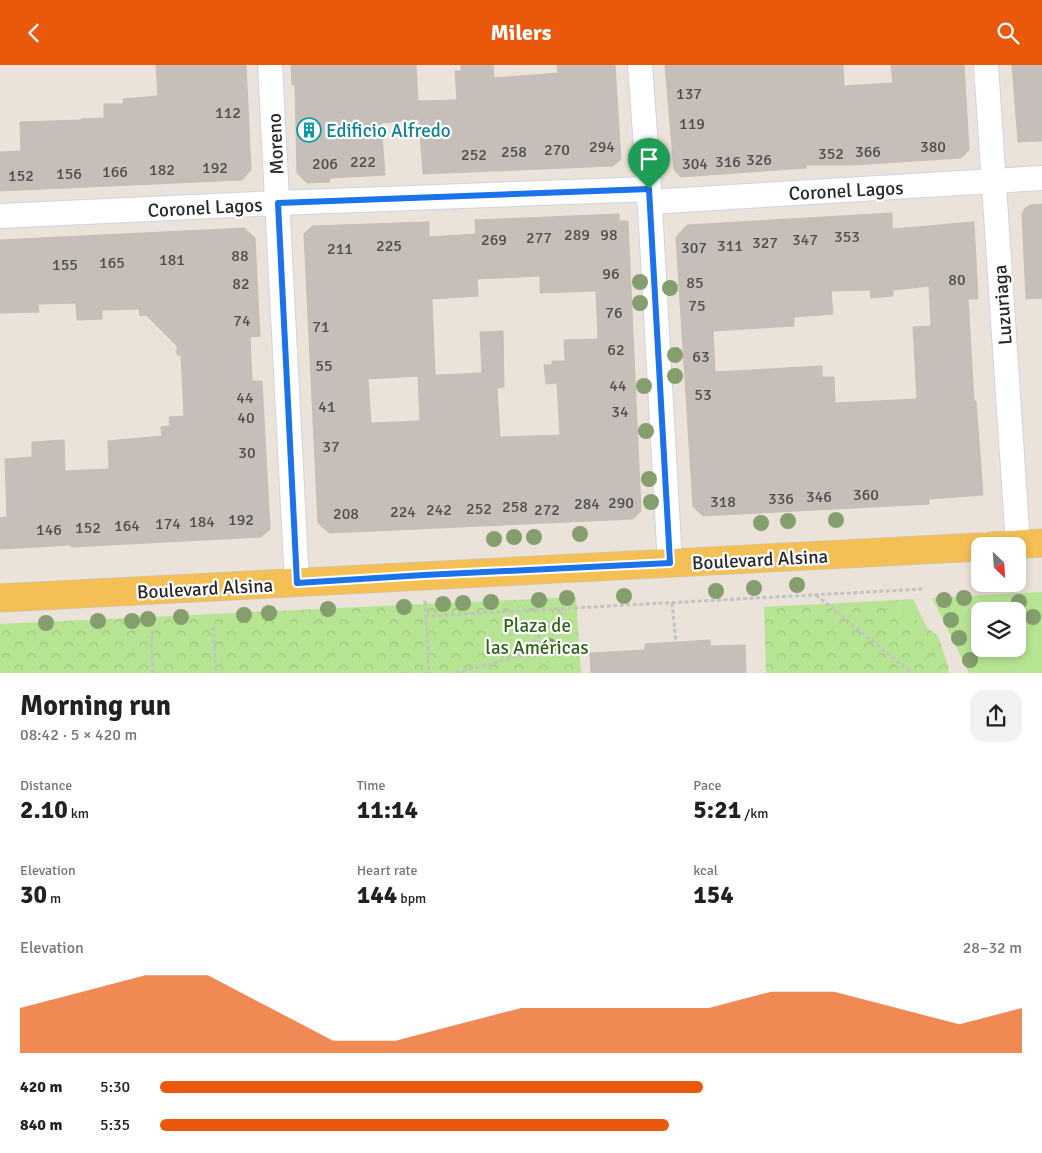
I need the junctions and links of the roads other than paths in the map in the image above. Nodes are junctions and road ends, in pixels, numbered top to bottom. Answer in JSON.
{"nodes":[{"id":1,"x":270,"y":65,"type":"edge"},
{"id":2,"x":640,"y":65,"type":"edge"},
{"id":3,"x":986,"y":65,"type":"edge"},
{"id":4,"x":1042,"y":178,"type":"edge"},
{"id":5,"x":994,"y":181,"type":"junction"},
{"id":6,"x":649,"y":195,"type":"junction"},
{"id":7,"x":278,"y":203,"type":"junction"},
{"id":8,"x":0,"y":216,"type":"edge"},
{"id":9,"x":1030,"y":544,"type":"edge"},
{"id":10,"x":971,"y":547,"type":"edge"},
{"id":11,"x":670,"y":563,"type":"junction"},
{"id":12,"x":297,"y":583,"type":"junction"},
{"id":13,"x":0,"y":598,"type":"edge"}],
"edges":[{"from":1,"to":7,"type":"street","name":"Moreno"},
{"from":2,"to":6,"type":"street"},
{"from":3,"to":5,"type":"street","name":"Luzuriaga"},
{"from":4,"to":5,"type":"street","name":"Coronel Lagos"},
{"from":5,"to":6,"type":"street","name":"Coronel Lagos"},
{"from":5,"to":9,"type":"street","name":"Luzuriaga"},
{"from":6,"to":7,"type":"street","name":"Coronel Lagos"},
{"from":6,"to":11,"type":"street"},
{"from":7,"to":8,"type":"street","name":"Coronel Lagos"},
{"from":7,"to":12,"type":"street","name":"Moreno"},
{"from":10,"to":11,"type":"main road","name":"Boulevard Alsina"},
{"from":11,"to":12,"type":"main road","name":"Boulevard Alsina"},
{"from":12,"to":13,"type":"main road","name":"Boulevard Alsina"}]}
